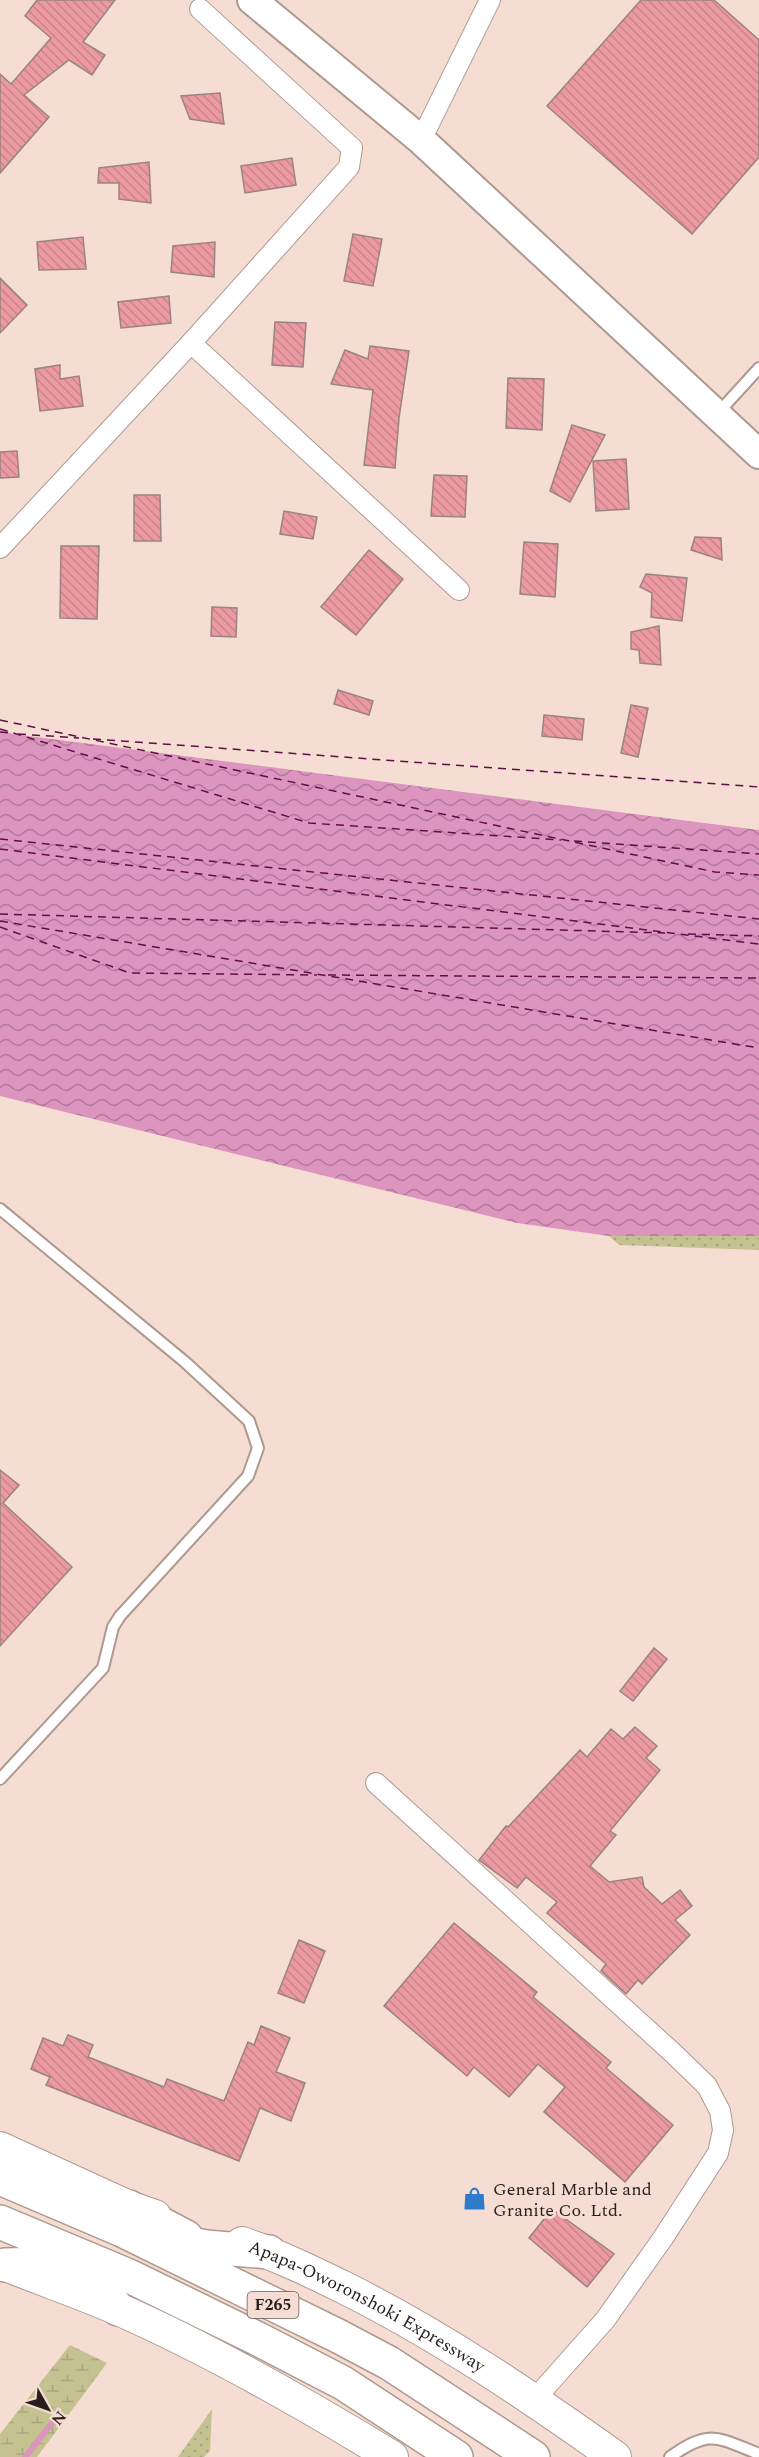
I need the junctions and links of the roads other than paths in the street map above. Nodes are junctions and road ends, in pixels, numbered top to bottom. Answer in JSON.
{"nodes":[{"id":1,"x":252,"y":0,"type":"edge"},
{"id":2,"x":490,"y":0,"type":"edge"},
{"id":3,"x":200,"y":9,"type":"dead end"},
{"id":4,"x":421,"y":140,"type":"junction"},
{"id":5,"x":190,"y":343,"type":"junction"},
{"id":6,"x":759,"y":368,"type":"edge"},
{"id":7,"x":716,"y":415,"type":"junction"},
{"id":8,"x":759,"y":454,"type":"edge"},
{"id":9,"x":0,"y":548,"type":"edge"},
{"id":10,"x":459,"y":590,"type":"dead end"},
{"id":11,"x":0,"y":1209,"type":"edge"},
{"id":12,"x":0,"y":1779,"type":"edge"},
{"id":13,"x":376,"y":1783,"type":"dead end"},
{"id":14,"x":0,"y":2148,"type":"edge"},
{"id":15,"x":0,"y":2178,"type":"edge"},
{"id":16,"x":120,"y":2220,"type":"junction"},
{"id":17,"x":14,"y":2227,"type":"edge"},
{"id":18,"x":206,"y":2247,"type":"junction"},
{"id":19,"x":269,"y":2252,"type":"junction"},
{"id":20,"x":3,"y":2264,"type":"edge"},
{"id":21,"x":104,"y":2267,"type":"junction"},
{"id":22,"x":252,"y":2295,"type":"junction"},
{"id":23,"x":118,"y":2309,"type":"junction"},
{"id":24,"x":534,"y":2400,"type":"junction"},
{"id":25,"x":759,"y":2454,"type":"edge"},
{"id":26,"x":392,"y":2457,"type":"edge"},
{"id":27,"x":456,"y":2457,"type":"edge"},
{"id":28,"x":533,"y":2457,"type":"edge"},
{"id":29,"x":615,"y":2457,"type":"edge"},
{"id":30,"x":670,"y":2457,"type":"edge"}],
"edges":[{"from":1,"to":4,"type":"main road"},
{"from":2,"to":4,"type":"street"},
{"from":3,"to":5,"type":"street"},
{"from":4,"to":7,"type":"main road"},
{"from":5,"to":9,"type":"street"},
{"from":5,"to":10,"type":"street"},
{"from":6,"to":7,"type":"lane"},
{"from":7,"to":8,"type":"main road"},
{"from":11,"to":12,"type":"lane"},
{"from":13,"to":24,"type":"street"},
{"from":14,"to":16,"type":"main road","name":"Apapa-Oworonshoki Expressway"},
{"from":15,"to":16,"type":"highway","name":"Apapa-Oworonshoki Expressway","number":"F265"},
{"from":16,"to":18,"type":"highway"},
{"from":16,"to":19,"type":"main road","name":"Apapa-Oworonshoki Expressway"},
{"from":16,"to":21,"type":"highway"},
{"from":16,"to":22,"type":"highway","name":"Apapa-Oworonshoki Expressway","number":"F265"},
{"from":17,"to":21,"type":"highway"},
{"from":18,"to":19,"type":"highway"},
{"from":18,"to":22,"type":"highway"},
{"from":19,"to":24,"type":"main road","name":"Apapa-Oworonshoki Expressway"},
{"from":20,"to":21,"type":"highway"},
{"from":20,"to":23,"type":"main road"},
{"from":21,"to":23,"type":"highway"},
{"from":21,"to":27,"type":"highway","number":"F265"},
{"from":22,"to":28,"type":"highway","name":"Apapa-Oworonshoki Expressway","number":"F265"},
{"from":23,"to":26,"type":"main road"},
{"from":24,"to":29,"type":"main road","name":"Apapa-Oworonshoki Expressway"},
{"from":25,"to":30,"type":"lane"}]}
